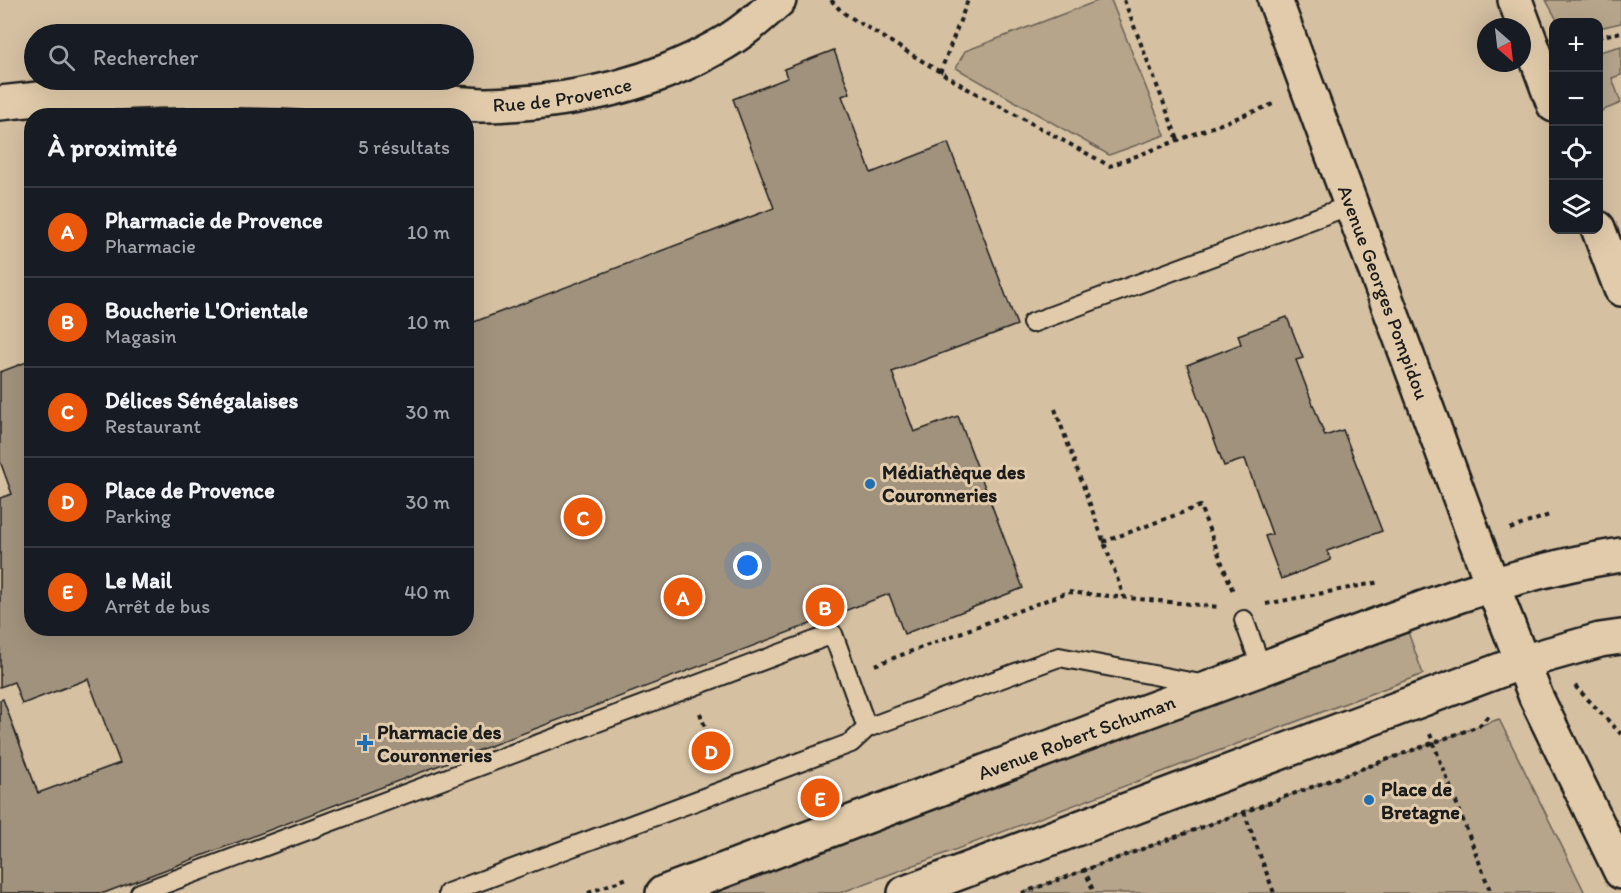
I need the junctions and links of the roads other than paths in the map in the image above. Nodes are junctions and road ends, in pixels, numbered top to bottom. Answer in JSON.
{"nodes":[{"id":1,"x":778,"y":0,"type":"edge"},
{"id":2,"x":1275,"y":0,"type":"edge"},
{"id":3,"x":1515,"y":0,"type":"edge"},
{"id":4,"x":1549,"y":92,"type":"edge"},
{"id":5,"x":0,"y":103,"type":"edge"},
{"id":6,"x":1352,"y":205,"type":"junction"},
{"id":7,"x":1601,"y":234,"type":"edge"},
{"id":8,"x":1621,"y":289,"type":"edge"},
{"id":9,"x":1032,"y":323,"type":"dead end"},
{"id":10,"x":1621,"y":555,"type":"edge"},
{"id":11,"x":1492,"y":584,"type":"junction"},
{"id":12,"x":1241,"y":614,"type":"road end"},
{"id":13,"x":1621,"y":618,"type":"edge"},
{"id":14,"x":1621,"y":637,"type":"edge"},
{"id":15,"x":1530,"y":664,"type":"junction"},
{"id":16,"x":1262,"y":669,"type":"junction"},
{"id":17,"x":1213,"y":686,"type":"junction"},
{"id":18,"x":867,"y":728,"type":"junction"},
{"id":19,"x":1621,"y":872,"type":"edge"},
{"id":20,"x":140,"y":893,"type":"edge"},
{"id":21,"x":448,"y":893,"type":"edge"},
{"id":22,"x":663,"y":893,"type":"edge"},
{"id":23,"x":905,"y":893,"type":"edge"}],
"edges":[{"from":1,"to":5,"type":"street","name":"Rue de Provence"},
{"from":2,"to":6,"type":"street","name":"Avenue Georges Pompidou"},
{"from":3,"to":4,"type":"street"},
{"from":6,"to":9,"type":"lane"},
{"from":6,"to":11,"type":"street","name":"Avenue Georges Pompidou"},
{"from":7,"to":8,"type":"street"},
{"from":10,"to":11,"type":"street","name":"Avenue Robert Schuman"},
{"from":11,"to":15,"type":"street","name":"Avenue Georges Pompidou"},
{"from":11,"to":16,"type":"street","name":"Avenue Robert Schuman"},
{"from":12,"to":16,"type":"lane"},
{"from":13,"to":15,"type":"street"},
{"from":14,"to":15,"type":"street"},
{"from":15,"to":19,"type":"street","name":"Avenue Georges Pompidou"},
{"from":15,"to":23,"type":"street"},
{"from":16,"to":17,"type":"street","name":"Avenue Robert Schuman"},
{"from":17,"to":18,"type":"lane"},
{"from":17,"to":22,"type":"street","name":"Avenue Robert Schuman"},
{"from":18,"to":20,"type":"lane"},
{"from":18,"to":21,"type":"lane"}]}
